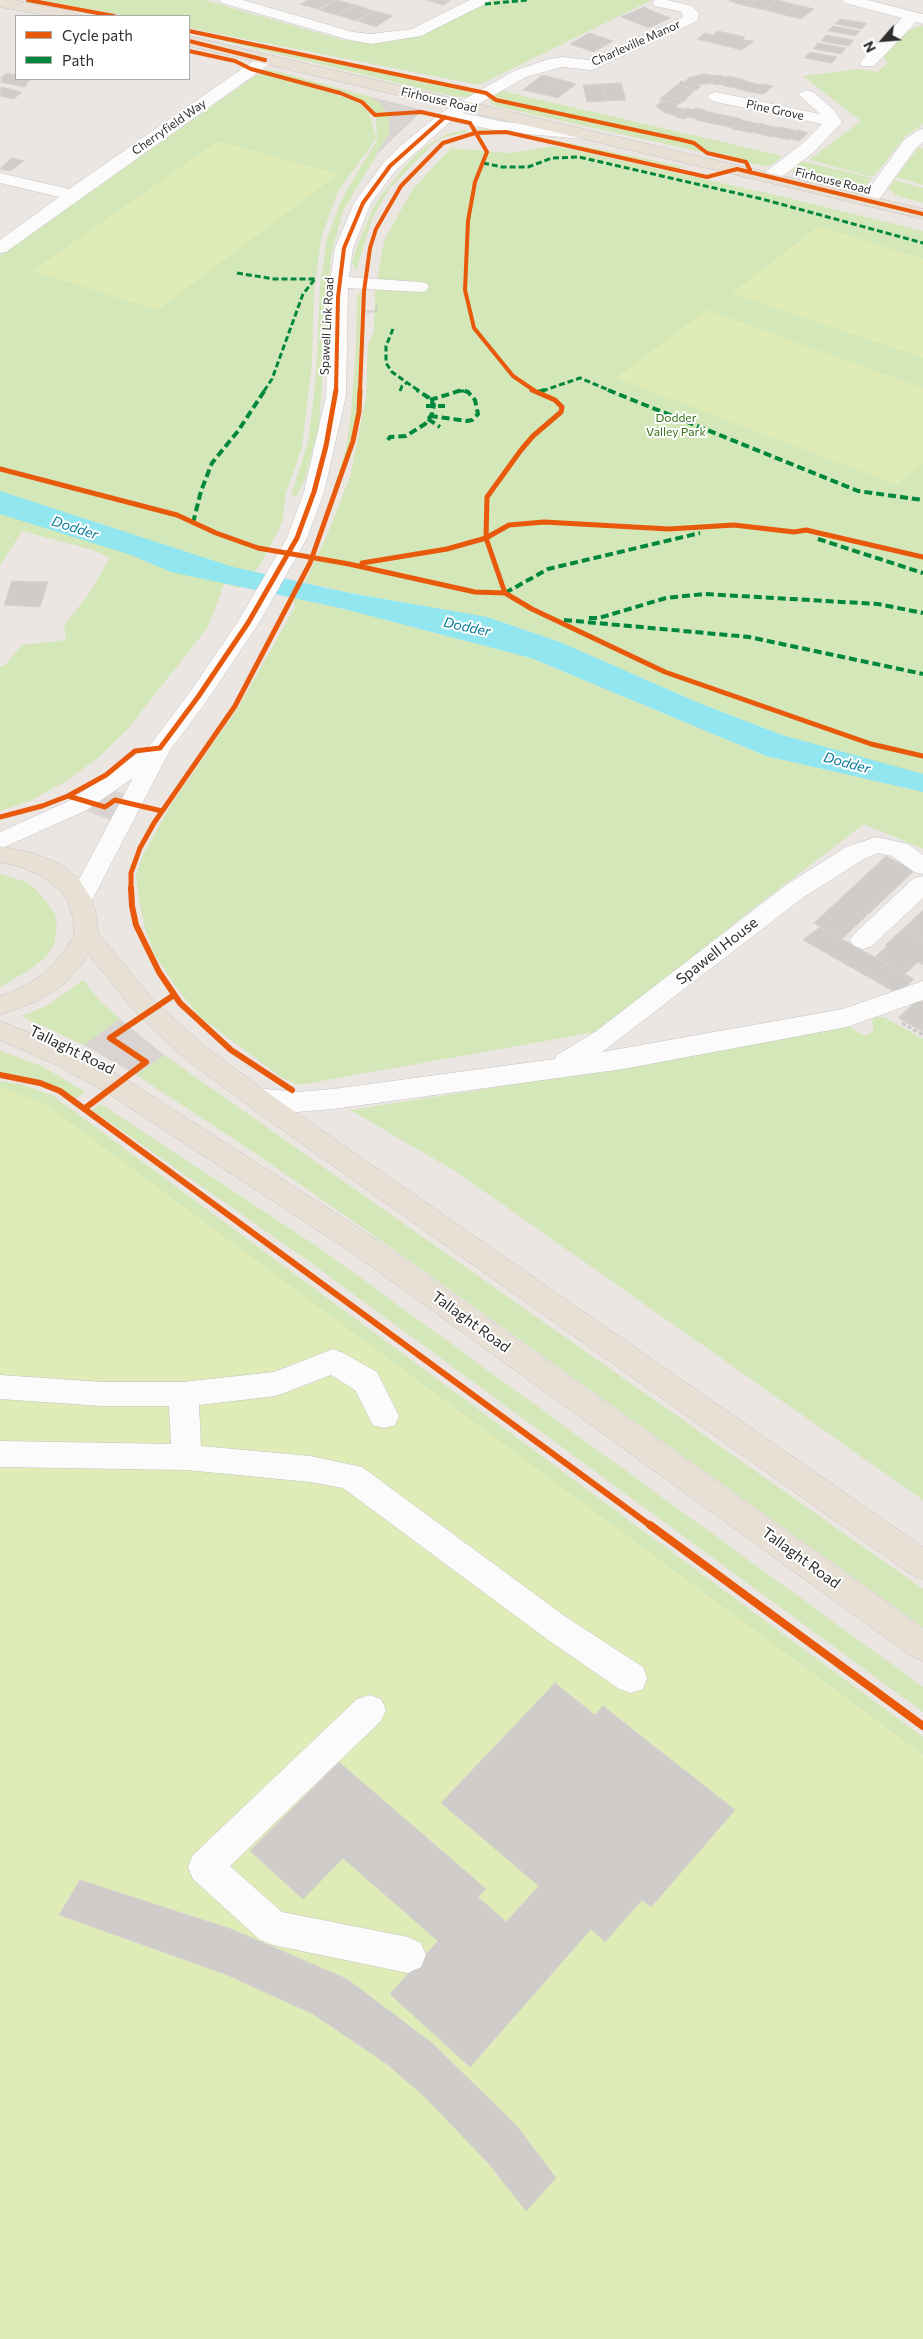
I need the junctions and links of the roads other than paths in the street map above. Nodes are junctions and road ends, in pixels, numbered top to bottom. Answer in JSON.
{"nodes":[{"id":1,"x":227,"y":0,"type":"edge"},
{"id":2,"x":482,"y":0,"type":"edge"},
{"id":3,"x":850,"y":0,"type":"edge"},
{"id":4,"x":0,"y":2,"type":"edge"},
{"id":5,"x":660,"y":3,"type":"dead end"},
{"id":6,"x":67,"y":15,"type":"edge"},
{"id":7,"x":918,"y":18,"type":"edge"},
{"id":8,"x":190,"y":41,"type":"edge"},
{"id":9,"x":265,"y":60,"type":"junction"},
{"id":10,"x":868,"y":63,"type":"dead end"},
{"id":11,"x":807,"y":95,"type":"dead end"},
{"id":12,"x":716,"y":97,"type":"dead end"},
{"id":13,"x":456,"y":110,"type":"junction"},
{"id":14,"x":834,"y":122,"type":"junction"},
{"id":15,"x":923,"y":134,"type":"edge"},
{"id":16,"x":770,"y":177,"type":"junction"},
{"id":17,"x":0,"y":178,"type":"edge"},
{"id":18,"x":72,"y":195,"type":"junction"},
{"id":19,"x":869,"y":201,"type":"junction"},
{"id":20,"x":923,"y":214,"type":"edge"},
{"id":21,"x":0,"y":248,"type":"edge"},
{"id":22,"x":340,"y":282,"type":"junction"},
{"id":23,"x":420,"y":286,"type":"dead end"},
{"id":24,"x":160,"y":748,"type":"junction"},
{"id":25,"x":0,"y":841,"type":"edge"},
{"id":26,"x":0,"y":854,"type":"edge"},
{"id":27,"x":923,"y":866,"type":"edge"},
{"id":28,"x":923,"y":884,"type":"edge"},
{"id":29,"x":80,"y":900,"type":"junction"},
{"id":30,"x":86,"y":935,"type":"junction"},
{"id":31,"x":863,"y":940,"type":"dead end"},
{"id":32,"x":922,"y":982,"type":"edge"},
{"id":33,"x":0,"y":1006,"type":"edge"},
{"id":34,"x":846,"y":1018,"type":"junction"},
{"id":35,"x":0,"y":1030,"type":"edge"},
{"id":36,"x":869,"y":1033,"type":"dead end"},
{"id":37,"x":556,"y":1068,"type":"junction"},
{"id":38,"x":256,"y":1098,"type":"junction"},
{"id":39,"x":333,"y":1099,"type":"junction"},
{"id":40,"x":323,"y":1144,"type":"junction"},
{"id":41,"x":0,"y":1387,"type":"edge"},
{"id":42,"x":183,"y":1394,"type":"junction"},
{"id":43,"x":384,"y":1416,"type":"dead end"},
{"id":44,"x":0,"y":1454,"type":"edge"},
{"id":45,"x":188,"y":1457,"type":"junction"},
{"id":46,"x":923,"y":1565,"type":"edge"},
{"id":47,"x":923,"y":1646,"type":"edge"},
{"id":48,"x":631,"y":1678,"type":"dead end"},
{"id":49,"x":369,"y":1710,"type":"dead end"},
{"id":50,"x":408,"y":1955,"type":"dead end"}],
"edges":[{"from":1,"to":2,"type":"street"},
{"from":3,"to":7,"type":"street"},
{"from":4,"to":6,"type":"main road"},
{"from":5,"to":13,"type":"street","name":"Charleville Manor"},
{"from":7,"to":10,"type":"street"},
{"from":8,"to":9,"type":"main road","name":"Firhouse Road"},
{"from":9,"to":13,"type":"main road","name":"Firhouse Road"},
{"from":9,"to":18,"type":"street","name":"Cherryfield Way"},
{"from":11,"to":14,"type":"street","name":"Pine Grove"},
{"from":12,"to":14,"type":"street","name":"Pine Grove"},
{"from":13,"to":16,"type":"main road","name":"Firhouse Road"},
{"from":13,"to":22,"type":"street","name":"Spawell Link Road"},
{"from":14,"to":16,"type":"street","name":"Pine Grove"},
{"from":15,"to":19,"type":"street"},
{"from":16,"to":19,"type":"main road","name":"Firhouse Road"},
{"from":17,"to":18,"type":"street"},
{"from":18,"to":21,"type":"street","name":"Cherryfield Way"},
{"from":19,"to":20,"type":"main road","name":"Firhouse Road"},
{"from":22,"to":23,"type":"street"},
{"from":22,"to":24,"type":"street","name":"Spawell Link Road"},
{"from":24,"to":25,"type":"street"},
{"from":24,"to":29,"type":"street"},
{"from":26,"to":29,"type":"main road"},
{"from":27,"to":37,"type":"street","name":"Spawell House"},
{"from":28,"to":31,"type":"street"},
{"from":29,"to":30,"type":"main road"},
{"from":30,"to":33,"type":"main road"},
{"from":30,"to":38,"type":"main road"},
{"from":32,"to":34,"type":"street","name":"Spawell House"},
{"from":34,"to":36,"type":"street"},
{"from":34,"to":37,"type":"street","name":"Spawell House"},
{"from":35,"to":47,"type":"main road","name":"Tallaght Road"},
{"from":37,"to":39,"type":"street","name":"Spawell House"},
{"from":38,"to":39,"type":"street","name":"Spawell House"},
{"from":38,"to":40,"type":"main road"},
{"from":39,"to":40,"type":"street"},
{"from":40,"to":46,"type":"main road"},
{"from":41,"to":42,"type":"street"},
{"from":42,"to":43,"type":"street"},
{"from":42,"to":45,"type":"street"},
{"from":44,"to":45,"type":"street"},
{"from":45,"to":48,"type":"street"},
{"from":49,"to":50,"type":"street"}]}
